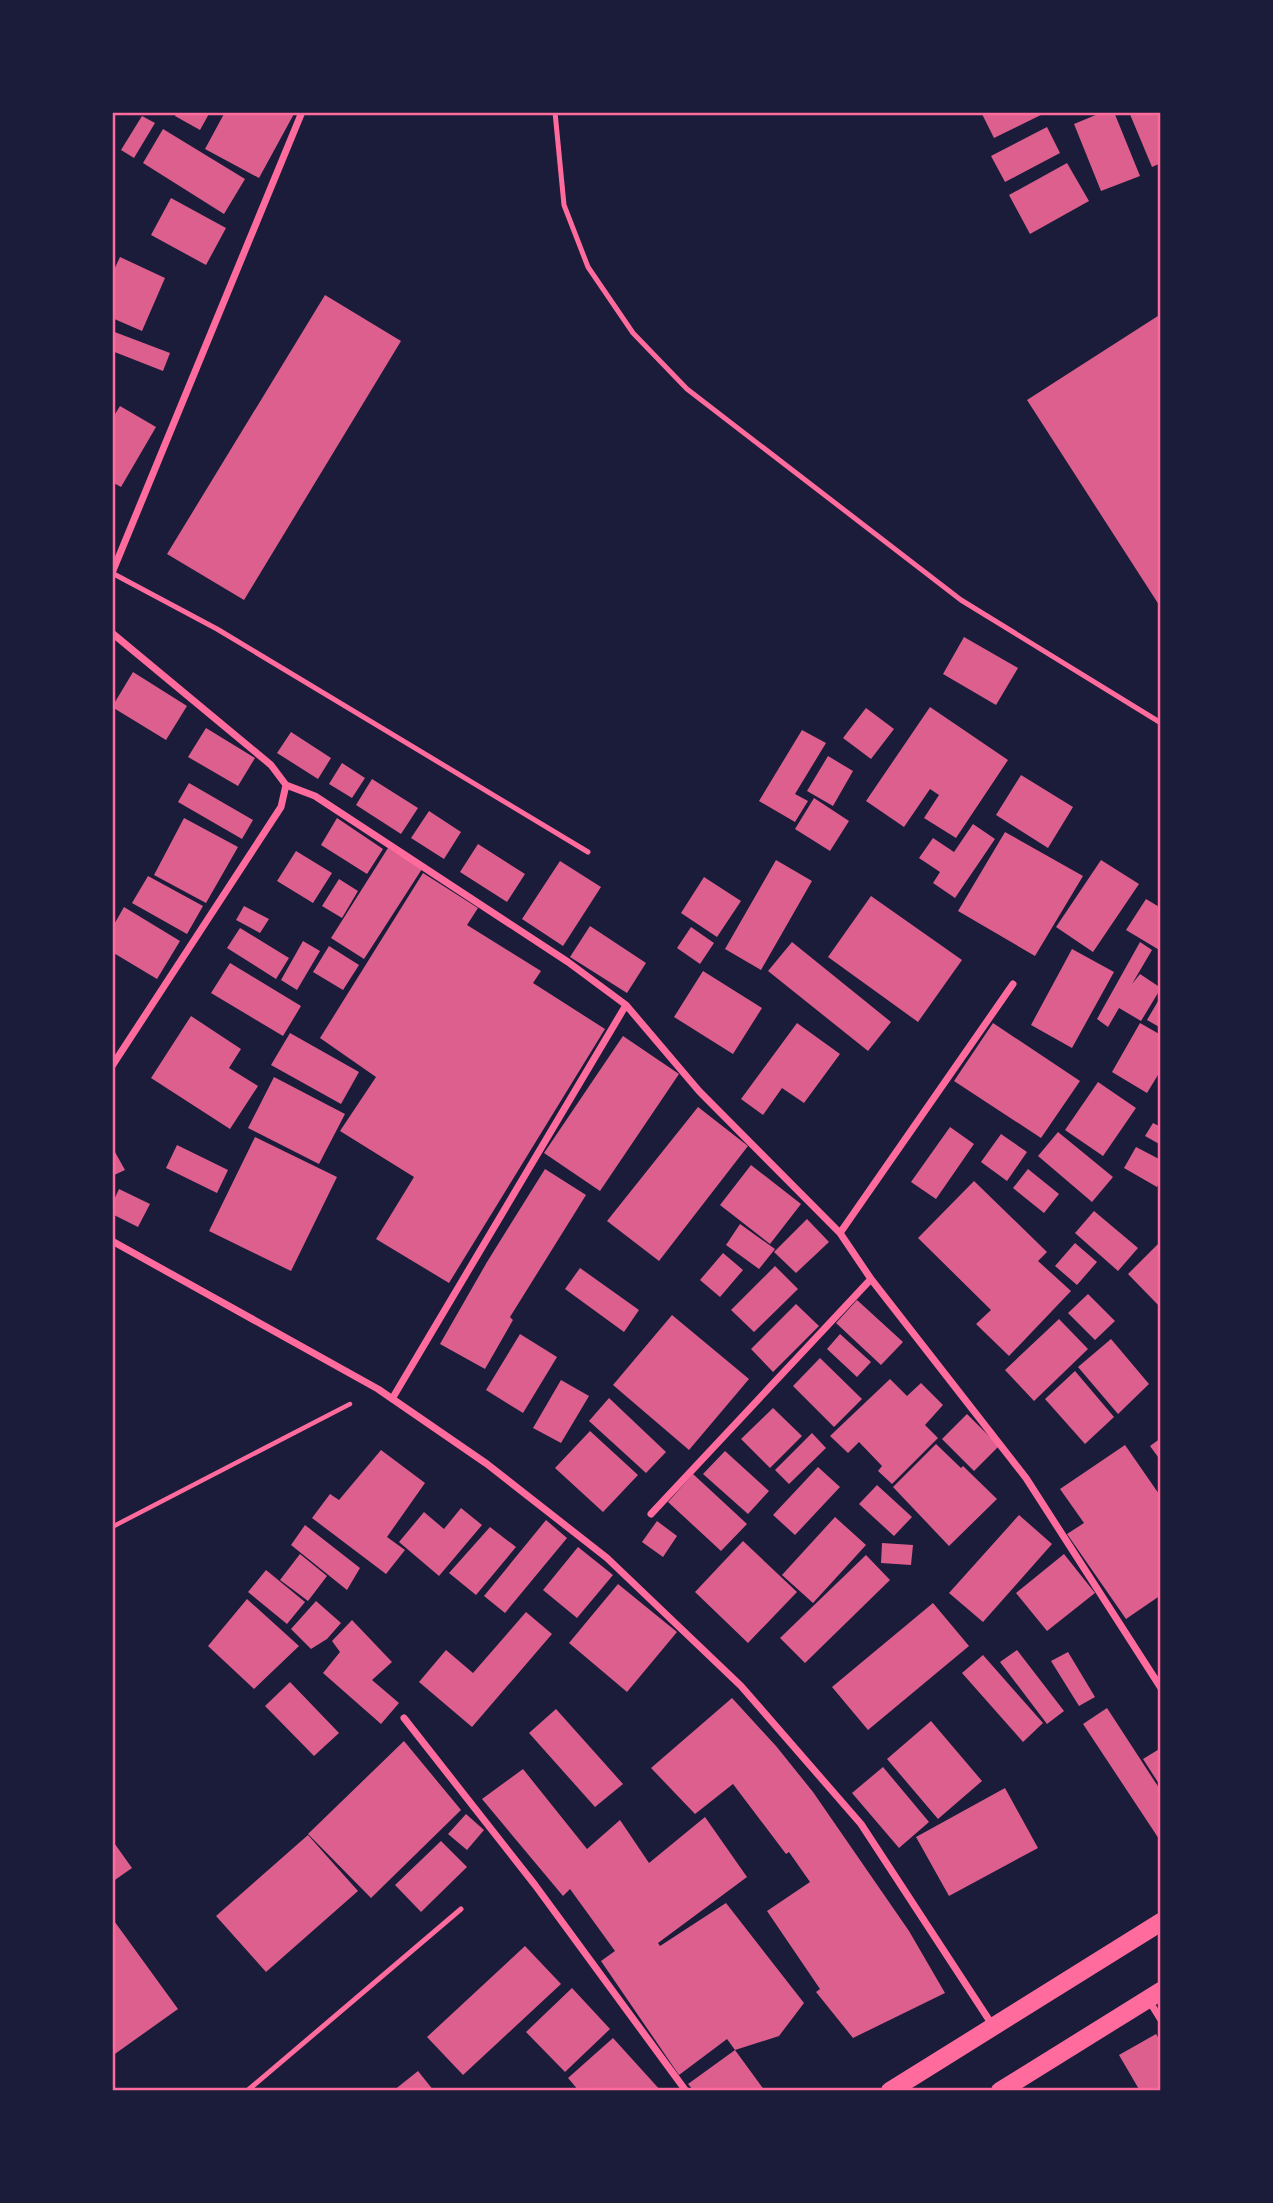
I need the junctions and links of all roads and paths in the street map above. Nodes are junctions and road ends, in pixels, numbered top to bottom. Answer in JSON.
{"nodes":[{"id":1,"x":302,"y":112,"type":"edge"},
{"id":2,"x":555,"y":112,"type":"edge"},
{"id":3,"x":112,"y":573,"type":"edge"},
{"id":4,"x":112,"y":634,"type":"edge"},
{"id":5,"x":1161,"y":723,"type":"edge"},
{"id":6,"x":286,"y":785,"type":"junction"},
{"id":7,"x":588,"y":852,"type":"dead end"},
{"id":8,"x":1013,"y":984,"type":"dead end"},
{"id":9,"x":626,"y":1005,"type":"junction"},
{"id":10,"x":112,"y":1066,"type":"edge"},
{"id":11,"x":840,"y":1233,"type":"junction"},
{"id":12,"x":112,"y":1241,"type":"edge"},
{"id":13,"x":872,"y":1279,"type":"junction"},
{"id":14,"x":378,"y":1389,"type":"junction"},
{"id":15,"x":392,"y":1399,"type":"junction"},
{"id":16,"x":651,"y":1514,"type":"dead end"},
{"id":17,"x":112,"y":1527,"type":"edge"},
{"id":18,"x":1161,"y":1688,"type":"edge"},
{"id":19,"x":404,"y":1718,"type":"dead end"},
{"id":20,"x":461,"y":1909,"type":"dead end"},
{"id":21,"x":1161,"y":1922,"type":"edge"},
{"id":22,"x":1154,"y":1995,"type":"edge"},
{"id":23,"x":1161,"y":2020,"type":"edge"},
{"id":24,"x":993,"y":2026,"type":"junction"},
{"id":25,"x":247,"y":2091,"type":"edge"},
{"id":26,"x":685,"y":2091,"type":"edge"},
{"id":27,"x":890,"y":2091,"type":"edge"},
{"id":28,"x":1000,"y":2091,"type":"edge"}],
"edges":[{"from":1,"to":3,"type":"street"},
{"from":2,"to":5,"type":"lane"},
{"from":3,"to":7,"type":"lane"},
{"from":4,"to":6,"type":"street"},
{"from":6,"to":9,"type":"street"},
{"from":6,"to":10,"type":"street"},
{"from":8,"to":11,"type":"street"},
{"from":9,"to":11,"type":"street"},
{"from":9,"to":15,"type":"street"},
{"from":11,"to":13,"type":"street"},
{"from":12,"to":14,"type":"street"},
{"from":13,"to":16,"type":"street"},
{"from":13,"to":18,"type":"street"},
{"from":14,"to":15,"type":"street"},
{"from":14,"to":17,"type":"path"},
{"from":15,"to":24,"type":"street"},
{"from":19,"to":26,"type":"street"},
{"from":20,"to":25,"type":"lane"},
{"from":21,"to":24,"type":"main road"},
{"from":22,"to":23,"type":"street"},
{"from":22,"to":28,"type":"main road"},
{"from":24,"to":27,"type":"main road"}]}
